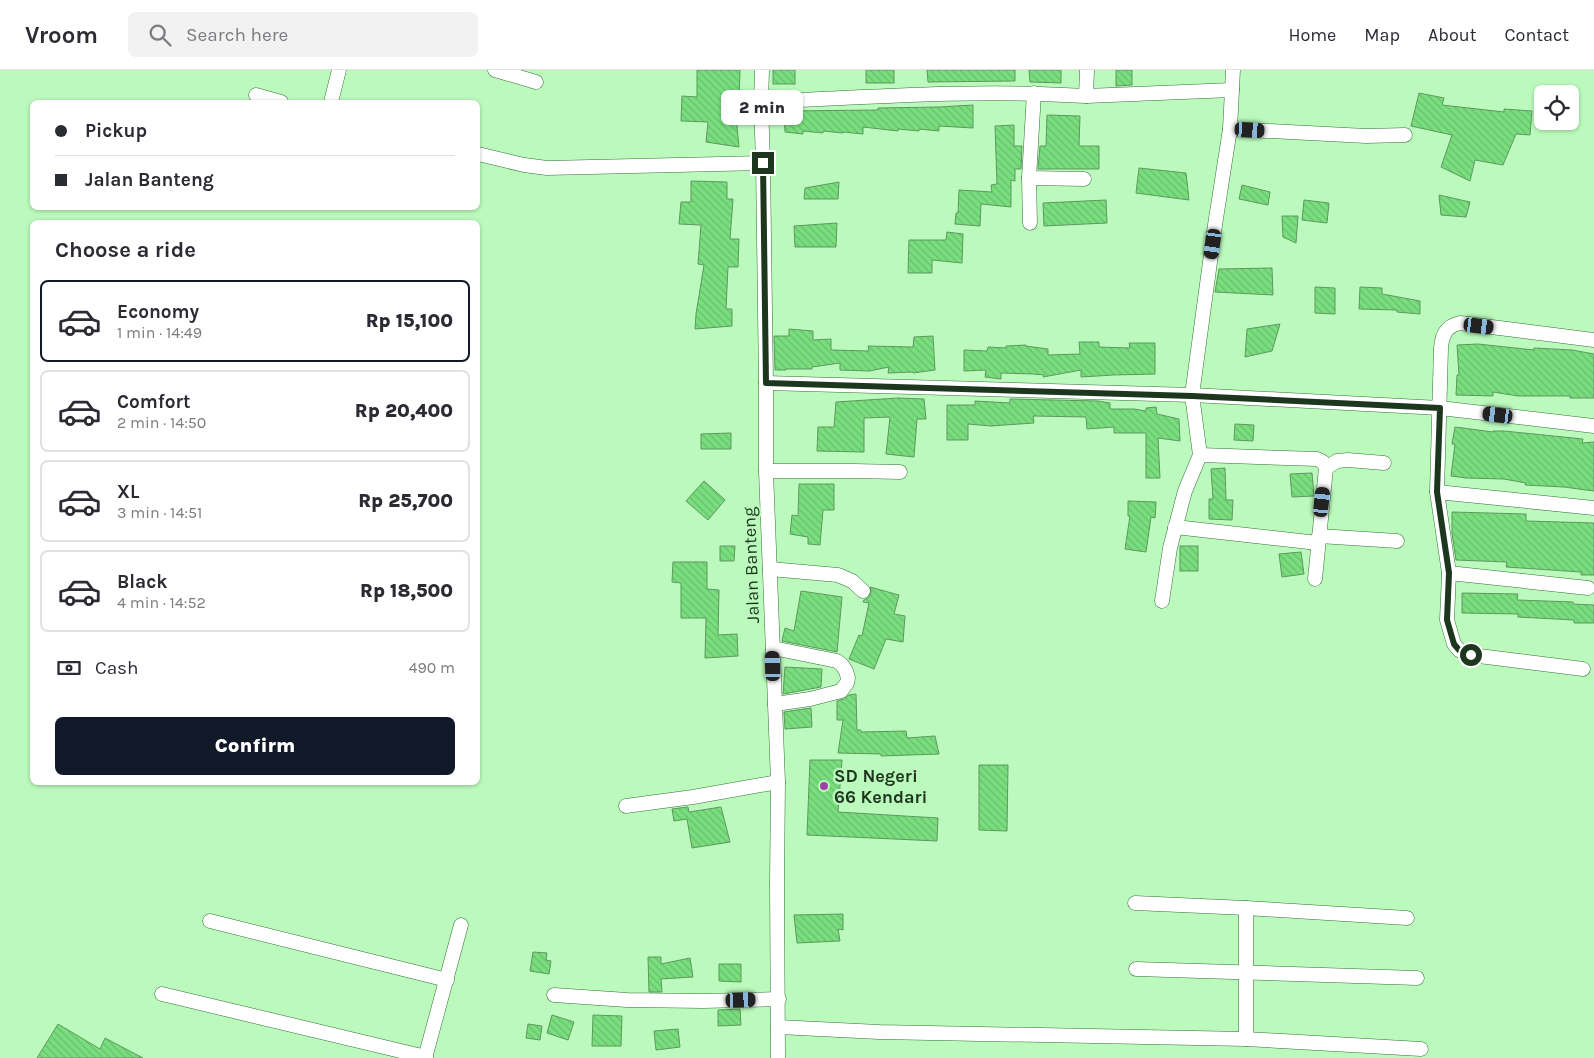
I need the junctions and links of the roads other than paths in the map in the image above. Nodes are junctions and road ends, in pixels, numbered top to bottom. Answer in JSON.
{"nodes":[{"id":1,"x":339,"y":70,"type":"edge"},
{"id":2,"x":495,"y":70,"type":"edge"},
{"id":3,"x":762,"y":70,"type":"edge"},
{"id":4,"x":1087,"y":70,"type":"edge"},
{"id":5,"x":1233,"y":70,"type":"edge"},
{"id":6,"x":536,"y":82,"type":"dead end"},
{"id":7,"x":1232,"y":90,"type":"junction"},
{"id":8,"x":1034,"y":93,"type":"junction"},
{"id":9,"x":256,"y":95,"type":"dead end"},
{"id":10,"x":1086,"y":96,"type":"junction"},
{"id":11,"x":274,"y":100,"type":"edge"},
{"id":12,"x":331,"y":100,"type":"edge"},
{"id":13,"x":761,"y":102,"type":"junction"},
{"id":14,"x":1230,"y":129,"type":"junction"},
{"id":15,"x":1405,"y":136,"type":"dead end"},
{"id":16,"x":480,"y":154,"type":"edge"},
{"id":17,"x":763,"y":163,"type":"junction"},
{"id":18,"x":1029,"y":178,"type":"junction"},
{"id":19,"x":1084,"y":179,"type":"dead end"},
{"id":20,"x":1030,"y":223,"type":"dead end"},
{"id":21,"x":1594,"y":340,"type":"edge"},
{"id":22,"x":766,"y":383,"type":"junction"},
{"id":23,"x":1192,"y":396,"type":"junction"},
{"id":24,"x":1440,"y":408,"type":"junction"},
{"id":25,"x":1594,"y":426,"type":"edge"},
{"id":26,"x":1200,"y":455,"type":"junction"},
{"id":27,"x":1384,"y":463,"type":"dead end"},
{"id":28,"x":1326,"y":468,"type":"junction"},
{"id":29,"x":766,"y":472,"type":"junction"},
{"id":30,"x":900,"y":472,"type":"dead end"},
{"id":31,"x":1437,"y":492,"type":"junction"},
{"id":32,"x":1594,"y":508,"type":"edge"},
{"id":33,"x":1175,"y":527,"type":"junction"},
{"id":34,"x":1318,"y":540,"type":"junction"},
{"id":35,"x":1396,"y":541,"type":"dead end"},
{"id":36,"x":770,"y":569,"type":"junction"},
{"id":37,"x":1449,"y":573,"type":"junction"},
{"id":38,"x":1315,"y":579,"type":"dead end"},
{"id":39,"x":1588,"y":588,"type":"dead end"},
{"id":40,"x":863,"y":591,"type":"dead end"},
{"id":41,"x":1162,"y":602,"type":"dead end"},
{"id":42,"x":773,"y":648,"type":"junction"},
{"id":43,"x":1583,"y":669,"type":"dead end"},
{"id":44,"x":774,"y":704,"type":"junction"},
{"id":45,"x":778,"y":782,"type":"junction"},
{"id":46,"x":626,"y":806,"type":"dead end"},
{"id":47,"x":1135,"y":903,"type":"dead end"},
{"id":48,"x":1246,"y":908,"type":"junction"},
{"id":49,"x":1406,"y":918,"type":"dead end"},
{"id":50,"x":210,"y":921,"type":"dead end"},
{"id":51,"x":461,"y":926,"type":"dead end"},
{"id":52,"x":1136,"y":969,"type":"dead end"},
{"id":53,"x":1246,"y":972,"type":"junction"},
{"id":54,"x":1417,"y":978,"type":"dead end"},
{"id":55,"x":446,"y":980,"type":"junction"},
{"id":56,"x":162,"y":994,"type":"dead end"},
{"id":57,"x":554,"y":996,"type":"dead end"},
{"id":58,"x":778,"y":998,"type":"junction"},
{"id":59,"x":778,"y":1027,"type":"junction"},
{"id":60,"x":1246,"y":1039,"type":"junction"},
{"id":61,"x":1421,"y":1049,"type":"dead end"},
{"id":62,"x":426,"y":1057,"type":"edge"},
{"id":63,"x":778,"y":1058,"type":"edge"}],
"edges":[{"from":1,"to":12,"type":"street"},
{"from":2,"to":6,"type":"street"},
{"from":3,"to":13,"type":"street","name":"Jalan Banteng"},
{"from":4,"to":10,"type":"street"},
{"from":5,"to":7,"type":"street"},
{"from":7,"to":10,"type":"street"},
{"from":7,"to":14,"type":"street"},
{"from":8,"to":10,"type":"street"},
{"from":8,"to":13,"type":"street"},
{"from":8,"to":18,"type":"street"},
{"from":9,"to":11,"type":"street"},
{"from":13,"to":17,"type":"street","name":"Jalan Banteng"},
{"from":14,"to":15,"type":"street"},
{"from":14,"to":23,"type":"street"},
{"from":16,"to":17,"type":"street"},
{"from":17,"to":22,"type":"street","name":"Jalan Banteng"},
{"from":18,"to":19,"type":"street"},
{"from":18,"to":20,"type":"street"},
{"from":21,"to":24,"type":"street"},
{"from":22,"to":23,"type":"street"},
{"from":22,"to":29,"type":"street","name":"Jalan Banteng"},
{"from":23,"to":24,"type":"street"},
{"from":23,"to":26,"type":"street"},
{"from":24,"to":25,"type":"street"},
{"from":24,"to":31,"type":"street"},
{"from":26,"to":28,"type":"street"},
{"from":26,"to":33,"type":"street"},
{"from":27,"to":28,"type":"street"},
{"from":28,"to":34,"type":"street"},
{"from":29,"to":30,"type":"street"},
{"from":29,"to":36,"type":"street","name":"Jalan Banteng"},
{"from":31,"to":32,"type":"street"},
{"from":31,"to":37,"type":"street"},
{"from":33,"to":34,"type":"street"},
{"from":33,"to":41,"type":"street"},
{"from":34,"to":35,"type":"street"},
{"from":34,"to":38,"type":"street"},
{"from":36,"to":40,"type":"street"},
{"from":36,"to":42,"type":"street","name":"Jalan Banteng"},
{"from":37,"to":39,"type":"street"},
{"from":37,"to":43,"type":"street"},
{"from":42,"to":44,"type":"street","name":"Jalan Banteng"},
{"from":42,"to":44,"type":"street"},
{"from":44,"to":45,"type":"street","name":"Jalan Banteng"},
{"from":45,"to":46,"type":"street"},
{"from":45,"to":58,"type":"street","name":"Jalan Banteng"},
{"from":47,"to":48,"type":"street"},
{"from":48,"to":49,"type":"street"},
{"from":48,"to":53,"type":"street"},
{"from":50,"to":55,"type":"street"},
{"from":51,"to":55,"type":"street"},
{"from":52,"to":53,"type":"street"},
{"from":53,"to":54,"type":"street"},
{"from":53,"to":60,"type":"street"},
{"from":55,"to":62,"type":"street"},
{"from":56,"to":62,"type":"street"},
{"from":57,"to":58,"type":"street"},
{"from":58,"to":59,"type":"street","name":"Jalan Banteng"},
{"from":59,"to":60,"type":"street"},
{"from":59,"to":63,"type":"street","name":"Jalan Banteng"},
{"from":60,"to":61,"type":"street"}]}
